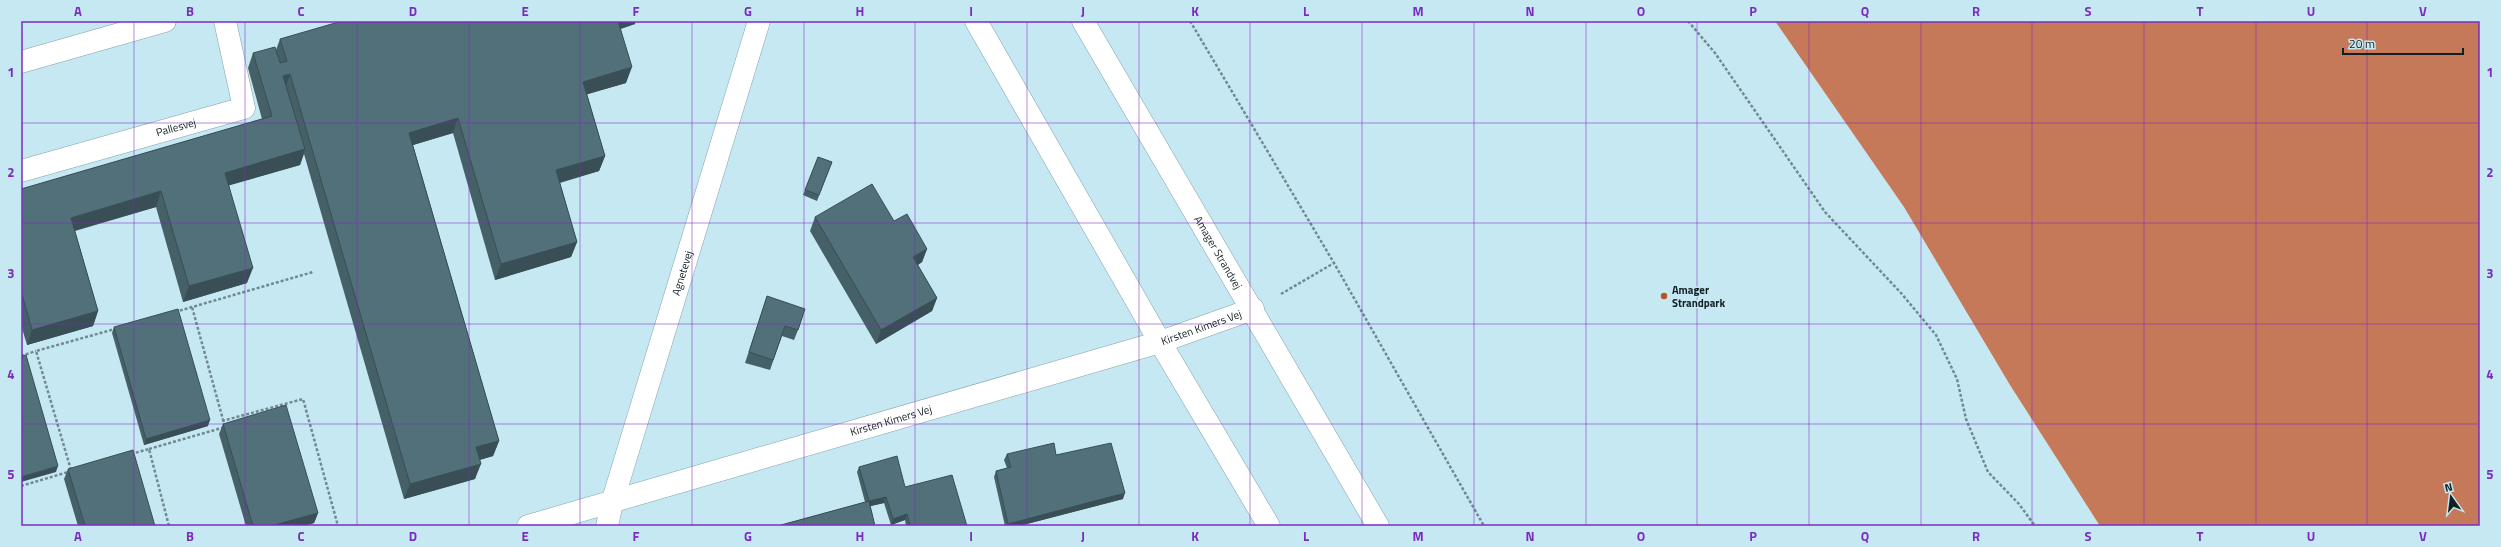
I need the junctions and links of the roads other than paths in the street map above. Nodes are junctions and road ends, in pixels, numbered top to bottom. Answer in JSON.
{"nodes":[{"id":1,"x":165,"y":21,"type":"edge"},
{"id":2,"x":224,"y":21,"type":"edge"},
{"id":3,"x":759,"y":21,"type":"edge"},
{"id":4,"x":976,"y":21,"type":"edge"},
{"id":5,"x":1083,"y":21,"type":"edge"},
{"id":6,"x":21,"y":62,"type":"edge"},
{"id":7,"x":21,"y":171,"type":"edge"},
{"id":8,"x":1253,"y":309,"type":"junction"},
{"id":9,"x":1160,"y":342,"type":"junction"},
{"id":10,"x":612,"y":503,"type":"junction"},
{"id":11,"x":528,"y":526,"type":"edge"},
{"id":12,"x":607,"y":526,"type":"edge"},
{"id":13,"x":1269,"y":526,"type":"edge"},
{"id":14,"x":1378,"y":526,"type":"edge"}],
"edges":[{"from":1,"to":6,"type":"street"},
{"from":2,"to":7,"type":"street","name":"Pallesvej"},
{"from":3,"to":10,"type":"street","name":"Agnetevej"},
{"from":4,"to":9,"type":"street"},
{"from":5,"to":8,"type":"street","name":"Amager Strandvej"},
{"from":8,"to":9,"type":"street","name":"Kirsten Kimers Vej"},
{"from":8,"to":14,"type":"street","name":"Amager Strandvej"},
{"from":9,"to":10,"type":"street","name":"Kirsten Kimers Vej"},
{"from":9,"to":13,"type":"street"},
{"from":10,"to":11,"type":"street","name":"Kirsten Kimers Vej"},
{"from":10,"to":12,"type":"street","name":"Agnetevej"}]}
